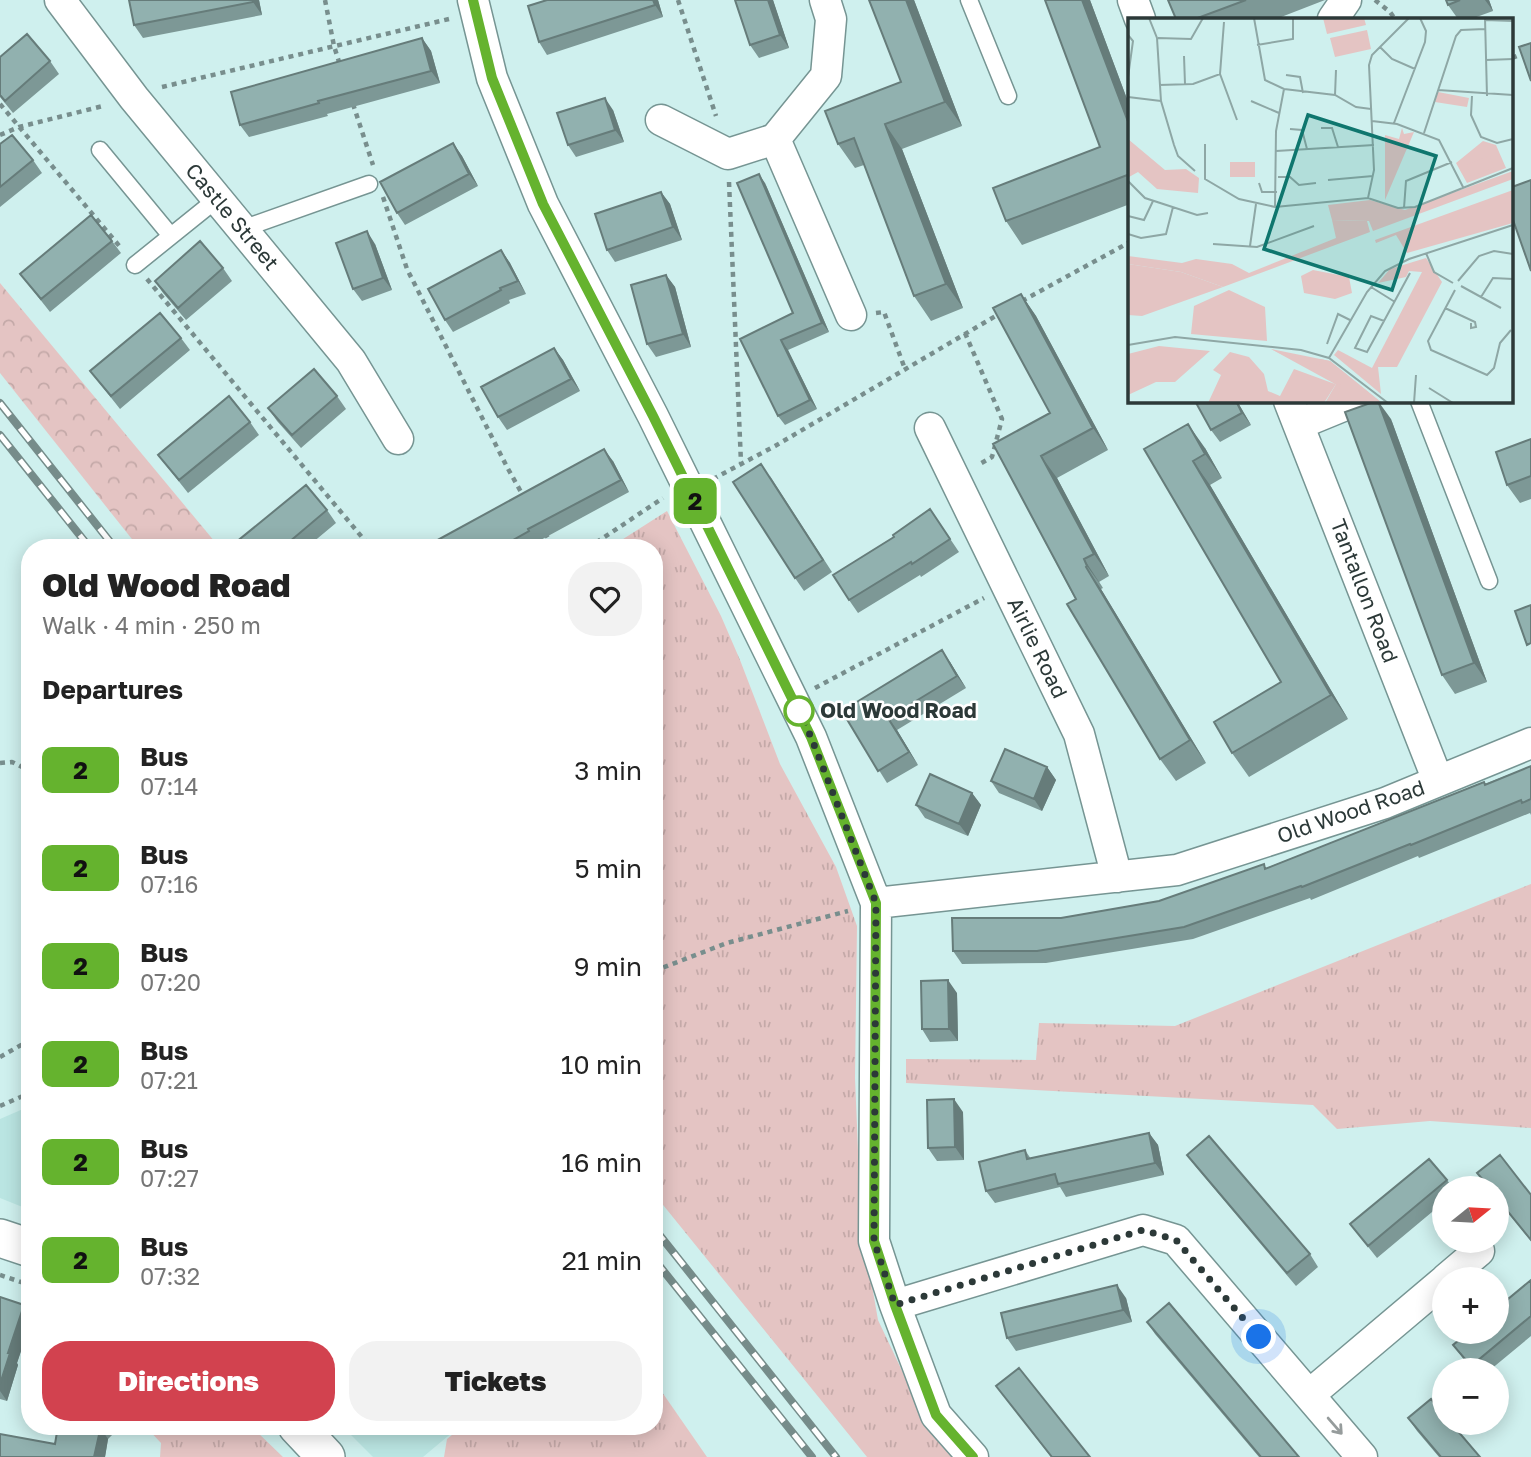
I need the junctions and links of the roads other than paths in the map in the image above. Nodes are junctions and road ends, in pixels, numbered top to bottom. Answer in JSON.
{"nodes":[{"id":1,"x":60,"y":0,"type":"edge"},
{"id":2,"x":825,"y":0,"type":"edge"},
{"id":3,"x":969,"y":0,"type":"edge"},
{"id":4,"x":1133,"y":0,"type":"edge"},
{"id":5,"x":1346,"y":0,"type":"edge"},
{"id":6,"x":474,"y":6,"type":"edge"},
{"id":7,"x":1140,"y":18,"type":"edge"},
{"id":8,"x":1334,"y":18,"type":"edge"},
{"id":9,"x":1008,"y":96,"type":"dead end"},
{"id":10,"x":661,"y":120,"type":"dead end"},
{"id":11,"x":775,"y":139,"type":"junction"},
{"id":12,"x":100,"y":150,"type":"dead end"},
{"id":13,"x":376,"y":183,"type":"road end"},
{"id":14,"x":217,"y":199,"type":"junction"},
{"id":15,"x":242,"y":229,"type":"junction"},
{"id":16,"x":171,"y":236,"type":"junction"},
{"id":17,"x":135,"y":265,"type":"road end"},
{"id":18,"x":851,"y":315,"type":"road end"},
{"id":19,"x":1350,"y":402,"type":"edge"},
{"id":20,"x":1419,"y":402,"type":"edge"},
{"id":21,"x":1294,"y":413,"type":"edge"},
{"id":22,"x":930,"y":428,"type":"dead end"},
{"id":23,"x":398,"y":439,"type":"dead end"},
{"id":24,"x":1489,"y":581,"type":"dead end"},
{"id":25,"x":1531,"y":743,"type":"edge"},
{"id":26,"x":1438,"y":781,"type":"junction"},
{"id":27,"x":1117,"y":877,"type":"junction"},
{"id":28,"x":876,"y":903,"type":"junction"},
{"id":29,"x":0,"y":1238,"type":"edge"},
{"id":30,"x":21,"y":1245,"type":"edge"},
{"id":31,"x":1477,"y":1253,"type":"edge"},
{"id":32,"x":1460,"y":1267,"type":"edge"},
{"id":33,"x":1432,"y":1291,"type":"edge"},
{"id":34,"x":895,"y":1305,"type":"junction"},
{"id":35,"x":1309,"y":1395,"type":"junction"},
{"id":36,"x":305,"y":1435,"type":"edge"},
{"id":37,"x":326,"y":1457,"type":"edge"},
{"id":38,"x":973,"y":1457,"type":"edge"},
{"id":39,"x":1362,"y":1457,"type":"edge"}],
"edges":[{"from":1,"to":14,"type":"street","name":"Castle Street"},
{"from":2,"to":11,"type":"street"},
{"from":3,"to":9,"type":"lane"},
{"from":4,"to":7,"type":"street"},
{"from":5,"to":8,"type":"street"},
{"from":6,"to":28,"type":"street"},
{"from":10,"to":11,"type":"street"},
{"from":11,"to":18,"type":"street"},
{"from":12,"to":16,"type":"lane"},
{"from":13,"to":15,"type":"lane"},
{"from":14,"to":15,"type":"street","name":"Castle Street"},
{"from":14,"to":16,"type":"lane"},
{"from":15,"to":23,"type":"street","name":"Castle Street"},
{"from":16,"to":17,"type":"lane"},
{"from":19,"to":21,"type":"street"},
{"from":20,"to":24,"type":"lane"},
{"from":21,"to":26,"type":"street","name":"Tantallon Road"},
{"from":22,"to":27,"type":"street","name":"Airlie Road"},
{"from":25,"to":26,"type":"street","name":"Old Wood Road"},
{"from":26,"to":27,"type":"street","name":"Old Wood Road"},
{"from":27,"to":28,"type":"street","name":"Old Wood Road"},
{"from":28,"to":34,"type":"street"},
{"from":29,"to":30,"type":"street"},
{"from":31,"to":32,"type":"street"},
{"from":33,"to":35,"type":"street"},
{"from":34,"to":35,"type":"street"},
{"from":34,"to":38,"type":"street"},
{"from":35,"to":39,"type":"street","one_way":true},
{"from":36,"to":37,"type":"street"}]}
